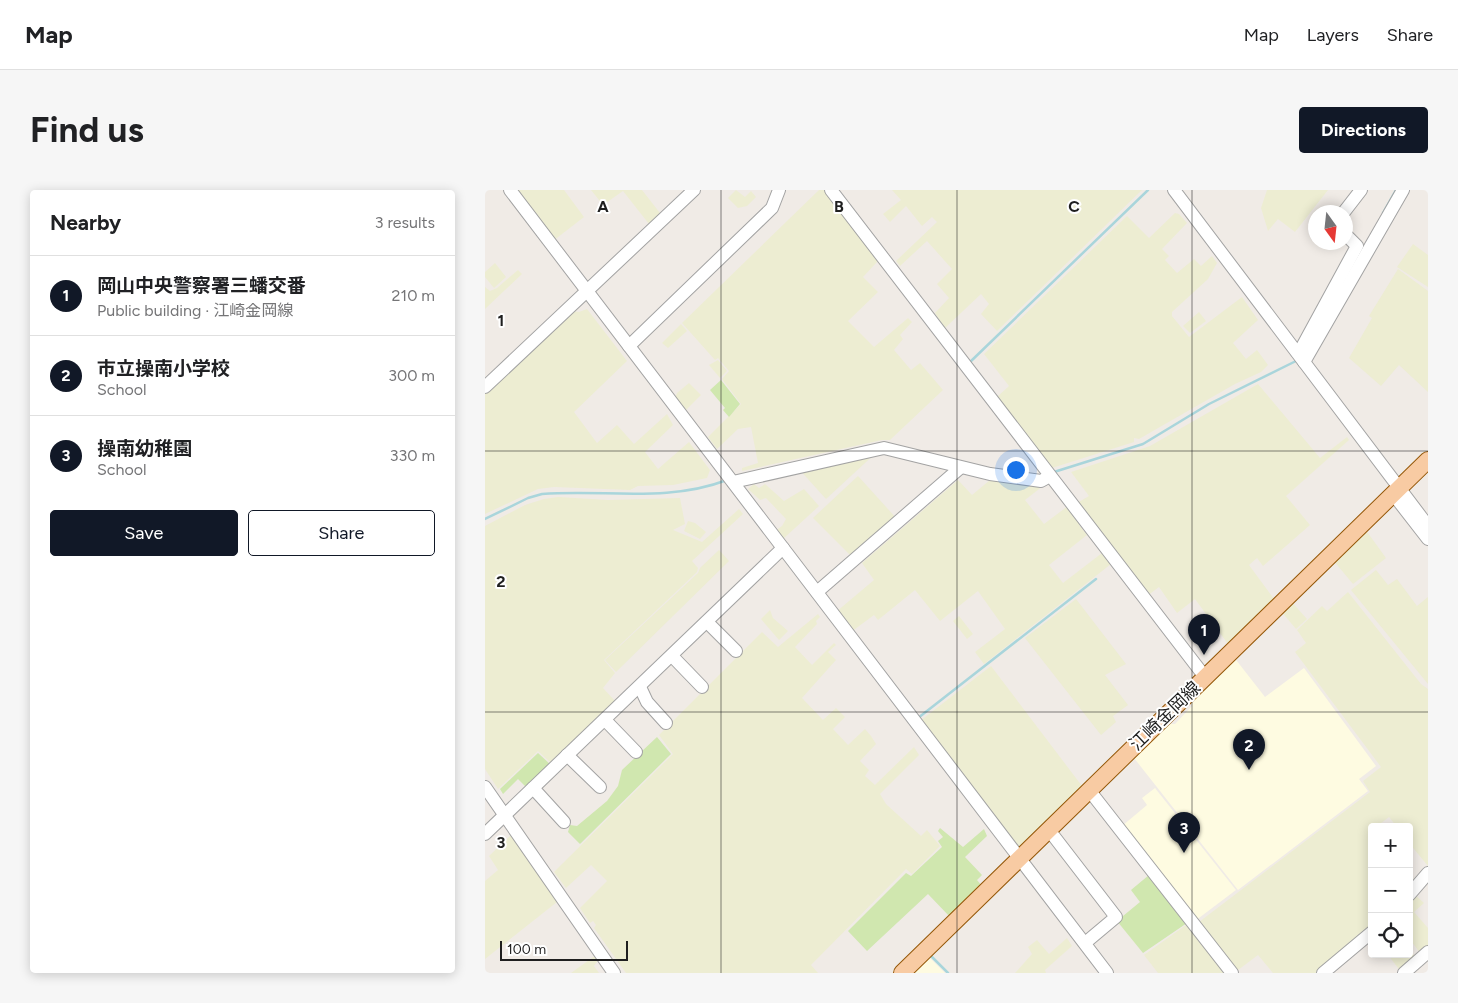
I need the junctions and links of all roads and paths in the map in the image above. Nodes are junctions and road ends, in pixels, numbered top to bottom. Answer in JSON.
{"nodes":[{"id":1,"x":510,"y":190,"type":"edge"},
{"id":2,"x":694,"y":190,"type":"edge"},
{"id":3,"x":779,"y":190,"type":"edge"},
{"id":4,"x":831,"y":190,"type":"edge"},
{"id":5,"x":1174,"y":190,"type":"edge"},
{"id":6,"x":1361,"y":190,"type":"edge"},
{"id":7,"x":1403,"y":190,"type":"edge"},
{"id":8,"x":1349,"y":205,"type":"edge"},
{"id":9,"x":1353,"y":242,"type":"edge"},
{"id":10,"x":588,"y":291,"type":"junction"},
{"id":11,"x":629,"y":346,"type":"junction"},
{"id":12,"x":1301,"y":357,"type":"junction"},
{"id":13,"x":485,"y":387,"type":"edge"},
{"id":14,"x":1428,"y":460,"type":"edge"},
{"id":15,"x":960,"y":468,"type":"junction"},
{"id":16,"x":1049,"y":475,"type":"junction"},
{"id":17,"x":731,"y":480,"type":"junction"},
{"id":18,"x":1396,"y":490,"type":"junction"},
{"id":19,"x":1428,"y":526,"type":"edge"},
{"id":20,"x":1428,"y":539,"type":"edge"},
{"id":21,"x":781,"y":550,"type":"junction"},
{"id":22,"x":817,"y":592,"type":"junction"},
{"id":23,"x":707,"y":622,"type":"junction"},
{"id":24,"x":736,"y":650,"type":"dead end"},
{"id":25,"x":672,"y":656,"type":"junction"},
{"id":26,"x":1205,"y":677,"type":"junction"},
{"id":27,"x":639,"y":687,"type":"junction"},
{"id":28,"x":701,"y":687,"type":"dead end"},
{"id":29,"x":605,"y":720,"type":"junction"},
{"id":30,"x":666,"y":723,"type":"dead end"},
{"id":31,"x":636,"y":752,"type":"dead end"},
{"id":32,"x":567,"y":755,"type":"junction"},
{"id":33,"x":485,"y":787,"type":"edge"},
{"id":34,"x":600,"y":787,"type":"dead end"},
{"id":35,"x":533,"y":788,"type":"junction"},
{"id":36,"x":1089,"y":790,"type":"junction"},
{"id":37,"x":507,"y":812,"type":"junction"},
{"id":38,"x":564,"y":822,"type":"dead end"},
{"id":39,"x":1049,"y":830,"type":"junction"},
{"id":40,"x":485,"y":834,"type":"edge"},
{"id":41,"x":1020,"y":858,"type":"junction"},
{"id":42,"x":1428,"y":872,"type":"edge"},
{"id":43,"x":1413,"y":890,"type":"edge"},
{"id":44,"x":1368,"y":935,"type":"edge"},
{"id":45,"x":1085,"y":943,"type":"junction"},
{"id":46,"x":1428,"y":952,"type":"edge"},
{"id":47,"x":614,"y":973,"type":"edge"},
{"id":48,"x":902,"y":973,"type":"edge"},
{"id":49,"x":1107,"y":973,"type":"edge"},
{"id":50,"x":1232,"y":973,"type":"edge"},
{"id":51,"x":1323,"y":973,"type":"edge"},
{"id":52,"x":1404,"y":973,"type":"edge"}],
"edges":[{"from":1,"to":10,"type":"street"},
{"from":2,"to":10,"type":"street"},
{"from":3,"to":11,"type":"street"},
{"from":4,"to":16,"type":"street"},
{"from":5,"to":12,"type":"street"},
{"from":6,"to":8,"type":"street"},
{"from":7,"to":12,"type":"street"},
{"from":9,"to":12,"type":"street"},
{"from":10,"to":11,"type":"street"},
{"from":10,"to":13,"type":"street"},
{"from":11,"to":17,"type":"street"},
{"from":12,"to":18,"type":"street"},
{"from":14,"to":18,"type":"main road","name":"江崎金岡線"},
{"from":15,"to":16,"type":"street"},
{"from":15,"to":17,"type":"street"},
{"from":15,"to":22,"type":"street"},
{"from":16,"to":26,"type":"street"},
{"from":17,"to":21,"type":"street"},
{"from":18,"to":19,"type":"street"},
{"from":18,"to":20,"type":"street"},
{"from":18,"to":26,"type":"main road","name":"江崎金岡線"},
{"from":21,"to":22,"type":"street"},
{"from":21,"to":23,"type":"street"},
{"from":22,"to":41,"type":"street"},
{"from":23,"to":24,"type":"street"},
{"from":23,"to":25,"type":"street"},
{"from":25,"to":27,"type":"street"},
{"from":25,"to":28,"type":"street"},
{"from":26,"to":36,"type":"main road","name":"江崎金岡線"},
{"from":27,"to":29,"type":"street"},
{"from":27,"to":30,"type":"street"},
{"from":29,"to":31,"type":"street"},
{"from":29,"to":32,"type":"street"},
{"from":32,"to":34,"type":"street"},
{"from":32,"to":35,"type":"street"},
{"from":33,"to":37,"type":"street"},
{"from":35,"to":37,"type":"street"},
{"from":35,"to":38,"type":"street"},
{"from":36,"to":39,"type":"main road","name":"江崎金岡線"},
{"from":36,"to":50,"type":"street"},
{"from":37,"to":40,"type":"street"},
{"from":37,"to":47,"type":"street"},
{"from":39,"to":41,"type":"main road","name":"江崎金岡線"},
{"from":39,"to":45,"type":"street"},
{"from":41,"to":45,"type":"street"},
{"from":41,"to":48,"type":"main road","name":"江崎金岡線"},
{"from":42,"to":43,"type":"street"},
{"from":44,"to":51,"type":"street"},
{"from":45,"to":49,"type":"street"},
{"from":46,"to":52,"type":"street"}]}
